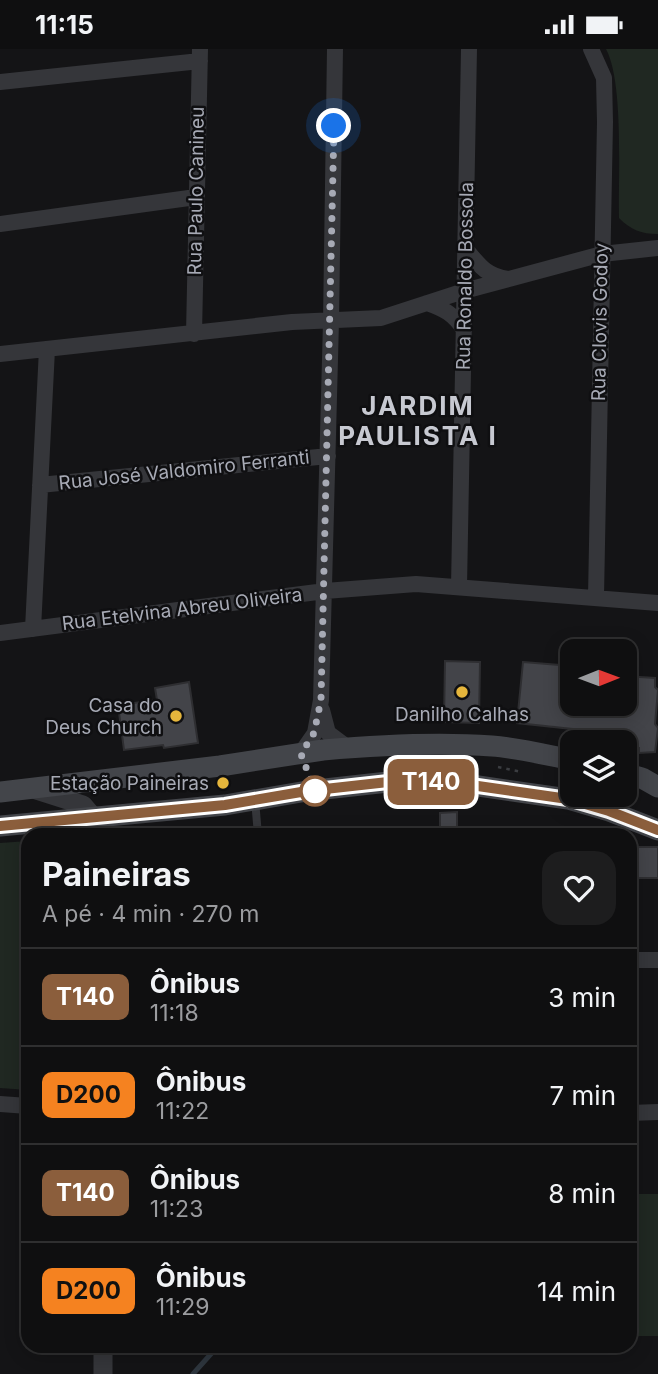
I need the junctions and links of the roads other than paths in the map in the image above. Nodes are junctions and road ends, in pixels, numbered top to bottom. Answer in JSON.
{"nodes":[{"id":1,"x":335,"y":49,"type":"edge"},
{"id":2,"x":469,"y":49,"type":"edge"},
{"id":3,"x":591,"y":49,"type":"edge"},
{"id":4,"x":200,"y":55,"type":"edge"},
{"id":5,"x":0,"y":82,"type":"edge"},
{"id":6,"x":196,"y":197,"type":"junction"},
{"id":7,"x":0,"y":224,"type":"edge"},
{"id":8,"x":465,"y":248,"type":"junction"},
{"id":9,"x":658,"y":249,"type":"edge"},
{"id":10,"x":601,"y":254,"type":"junction"},
{"id":11,"x":511,"y":279,"type":"junction"},
{"id":12,"x":464,"y":291,"type":"junction"},
{"id":13,"x":426,"y":303,"type":"junction"},
{"id":14,"x":331,"y":321,"type":"junction"},
{"id":15,"x":464,"y":330,"type":"junction"},
{"id":16,"x":194,"y":334,"type":"junction"},
{"id":17,"x":47,"y":349,"type":"junction"},
{"id":18,"x":7,"y":353,"type":"edge"},
{"id":19,"x":45,"y":389,"type":"junction"},
{"id":20,"x":328,"y":456,"type":"junction"},
{"id":21,"x":40,"y":485,"type":"junction"},
{"id":22,"x":459,"y":587,"type":"junction"},
{"id":23,"x":325,"y":591,"type":"junction"},
{"id":24,"x":596,"y":597,"type":"junction"},
{"id":25,"x":658,"y":603,"type":"edge"},
{"id":26,"x":33,"y":629,"type":"junction"},
{"id":27,"x":0,"y":633,"type":"edge"},
{"id":28,"x":321,"y":700,"type":"junction"},
{"id":29,"x":348,"y":748,"type":"junction"},
{"id":30,"x":301,"y":754,"type":"junction"},
{"id":31,"x":560,"y":758,"type":"edge"},
{"id":32,"x":637,"y":777,"type":"edge"},
{"id":33,"x":658,"y":787,"type":"edge"},
{"id":34,"x":32,"y":789,"type":"junction"},
{"id":35,"x":0,"y":792,"type":"edge"},
{"id":36,"x":255,"y":800,"type":"junction"},
{"id":37,"x":0,"y":826,"type":"edge"},
{"id":38,"x":94,"y":826,"type":"edge"},
{"id":39,"x":257,"y":828,"type":"edge"},
{"id":40,"x":658,"y":829,"type":"edge"},
{"id":41,"x":637,"y":960,"type":"edge"},
{"id":42,"x":658,"y":960,"type":"edge"},
{"id":43,"x":0,"y":1104,"type":"edge"},
{"id":44,"x":21,"y":1106,"type":"edge"},
{"id":45,"x":658,"y":1112,"type":"edge"},
{"id":46,"x":637,"y":1113,"type":"edge"},
{"id":47,"x":103,"y":1353,"type":"edge"},
{"id":48,"x":103,"y":1374,"type":"edge"}],
"edges":[{"from":1,"to":14,"type":"street"},
{"from":2,"to":8,"type":"street","name":"Rua Ronaldo Bossola"},
{"from":3,"to":10,"type":"street","name":"Rua Clovis Godoy"},
{"from":4,"to":5,"type":"street"},
{"from":4,"to":6,"type":"street","name":"Rua Paulo Canineu"},
{"from":6,"to":7,"type":"street"},
{"from":6,"to":16,"type":"street","name":"Rua Paulo Canineu"},
{"from":8,"to":11,"type":"street"},
{"from":8,"to":12,"type":"street","name":"Rua Ronaldo Bossola"},
{"from":9,"to":10,"type":"street"},
{"from":10,"to":11,"type":"street"},
{"from":10,"to":24,"type":"street","name":"Rua Clovis Godoy"},
{"from":11,"to":12,"type":"street"},
{"from":12,"to":13,"type":"street"},
{"from":12,"to":15,"type":"street","name":"Rua Ronaldo Bossola"},
{"from":13,"to":14,"type":"street"},
{"from":13,"to":15,"type":"street"},
{"from":14,"to":16,"type":"street"},
{"from":14,"to":20,"type":"street"},
{"from":15,"to":22,"type":"street","name":"Rua Ronaldo Bossola"},
{"from":16,"to":17,"type":"street"},
{"from":17,"to":18,"type":"street"},
{"from":17,"to":19,"type":"street"},
{"from":18,"to":19,"type":"street"},
{"from":19,"to":21,"type":"street"},
{"from":20,"to":21,"type":"street","name":"Rua José Valdomiro Ferranti"},
{"from":20,"to":23,"type":"street"},
{"from":21,"to":26,"type":"street"},
{"from":22,"to":23,"type":"street","name":"Rua Etelvina Abreu Oliveira"},
{"from":22,"to":24,"type":"street","name":"Rua Etelvina Abreu Oliveira"},
{"from":23,"to":26,"type":"street","name":"Rua Etelvina Abreu Oliveira"},
{"from":23,"to":28,"type":"street"},
{"from":24,"to":25,"type":"street","name":"Rua Etelvina Abreu Oliveira"},
{"from":26,"to":27,"type":"street","name":"Rua Etelvina Abreu Oliveira"},
{"from":28,"to":29,"type":"street"},
{"from":28,"to":30,"type":"street"},
{"from":29,"to":30,"type":"main road"},
{"from":29,"to":31,"type":"main road"},
{"from":30,"to":34,"type":"main road"},
{"from":32,"to":33,"type":"main road"},
{"from":34,"to":35,"type":"main road"},
{"from":34,"to":38,"type":"street"},
{"from":36,"to":38,"type":"main road"},
{"from":36,"to":39,"type":"lane"},
{"from":36,"to":40,"type":"main road"},
{"from":37,"to":38,"type":"main road"},
{"from":41,"to":42,"type":"street"},
{"from":43,"to":44,"type":"street"},
{"from":45,"to":46,"type":"street"},
{"from":47,"to":48,"type":"street"}]}
